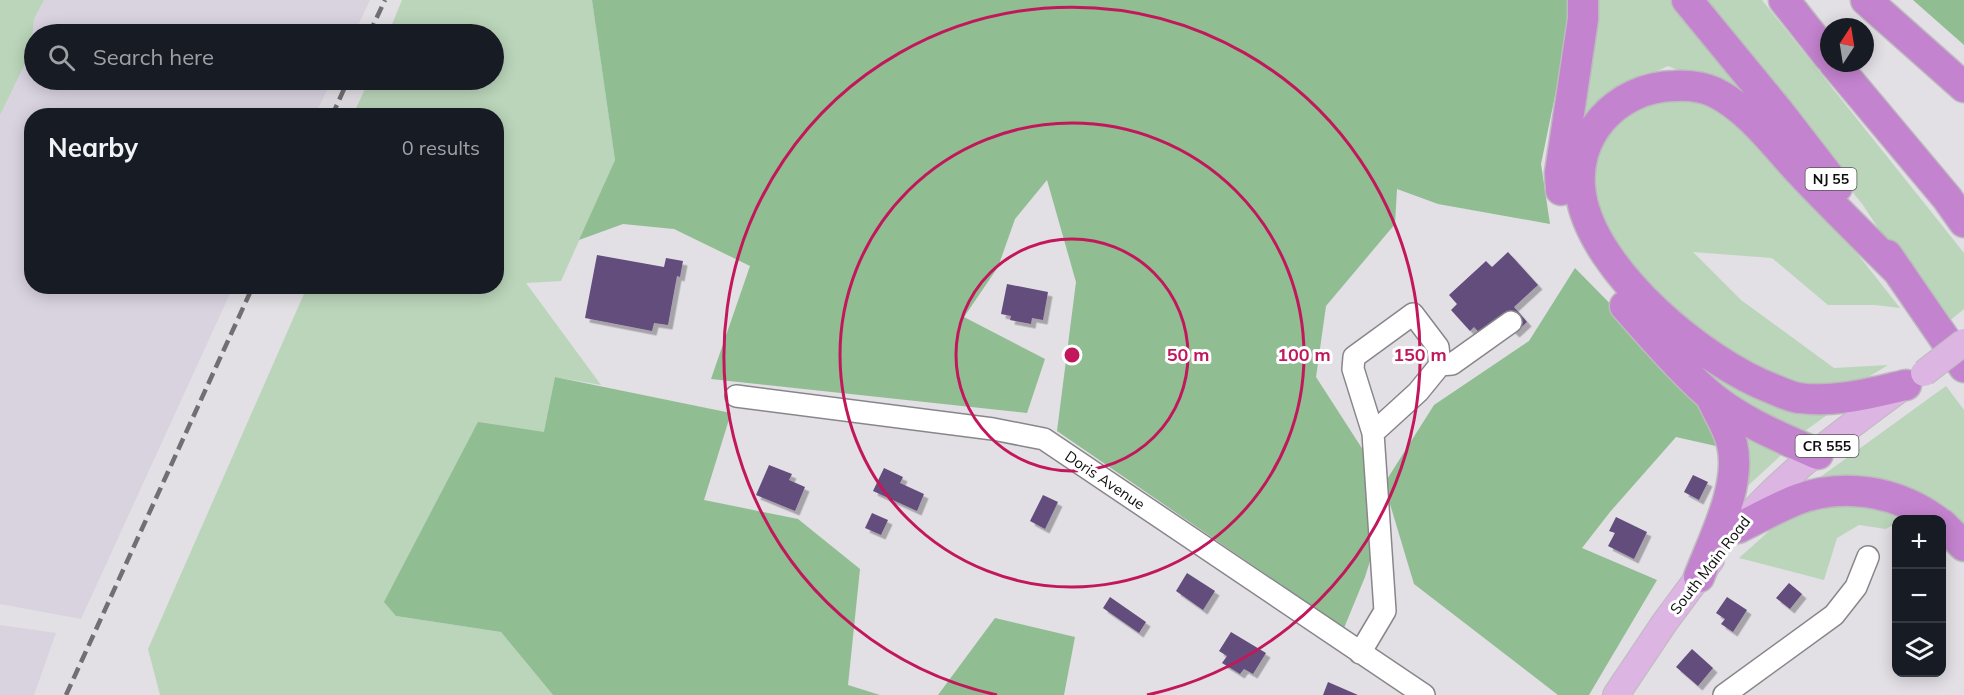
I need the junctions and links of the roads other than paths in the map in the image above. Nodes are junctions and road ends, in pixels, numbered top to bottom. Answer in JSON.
{"nodes":[{"id":1,"x":1583,"y":0,"type":"edge"},
{"id":2,"x":1688,"y":0,"type":"edge"},
{"id":3,"x":1784,"y":0,"type":"edge"},
{"id":4,"x":1866,"y":0,"type":"edge"},
{"id":5,"x":1820,"y":46,"type":"edge"},
{"id":6,"x":1842,"y":72,"type":"edge"},
{"id":7,"x":1964,"y":87,"type":"edge"},
{"id":8,"x":1964,"y":222,"type":"edge"},
{"id":9,"x":1899,"y":272,"type":"junction"},
{"id":10,"x":1511,"y":322,"type":"dead end"},
{"id":11,"x":1964,"y":342,"type":"edge"},
{"id":12,"x":1440,"y":365,"type":"junction"},
{"id":13,"x":1964,"y":367,"type":"edge"},
{"id":14,"x":1915,"y":379,"type":"junction"},
{"id":15,"x":1710,"y":395,"type":"junction"},
{"id":16,"x":736,"y":396,"type":"dead end"},
{"id":17,"x":1373,"y":433,"type":"junction"},
{"id":18,"x":1818,"y":454,"type":"junction"},
{"id":19,"x":1929,"y":515,"type":"edge"},
{"id":20,"x":1738,"y":528,"type":"junction"},
{"id":21,"x":1946,"y":529,"type":"edge"},
{"id":22,"x":1964,"y":546,"type":"edge"},
{"id":23,"x":1868,"y":556,"type":"dead end"},
{"id":24,"x":1699,"y":577,"type":"junction"},
{"id":25,"x":1360,"y":653,"type":"junction"},
{"id":26,"x":1424,"y":695,"type":"edge"},
{"id":27,"x":1616,"y":695,"type":"edge"},
{"id":28,"x":1724,"y":695,"type":"edge"}],
"edges":[{"from":1,"to":15,"type":"highway"},
{"from":2,"to":9,"type":"highway","number":"NJ 55"},
{"from":3,"to":5,"type":"highway"},
{"from":4,"to":7,"type":"highway"},
{"from":6,"to":8,"type":"highway"},
{"from":9,"to":13,"type":"highway","number":"NJ 55"},
{"from":9,"to":14,"type":"highway"},
{"from":10,"to":12,"type":"street"},
{"from":11,"to":14,"type":"main road","name":"South Main Road","number":"CR 555","bridge":true},
{"from":12,"to":17,"type":"street"},
{"from":12,"to":17,"type":"street"},
{"from":14,"to":18,"type":"main road","name":"South Main Road","number":"CR 555"},
{"from":15,"to":18,"type":"highway"},
{"from":15,"to":24,"type":"highway"},
{"from":16,"to":25,"type":"street","name":"Doris Avenue"},
{"from":17,"to":25,"type":"street"},
{"from":18,"to":20,"type":"main road","name":"South Main Road","number":"CR 555"},
{"from":19,"to":20,"type":"highway"},
{"from":20,"to":24,"type":"main road","name":"South Main Road","number":"CR 555"},
{"from":21,"to":22,"type":"highway"},
{"from":23,"to":28,"type":"street"},
{"from":24,"to":27,"type":"main road","name":"South Main Road","number":"CR 555"},
{"from":25,"to":26,"type":"street","name":"Doris Avenue"}]}
